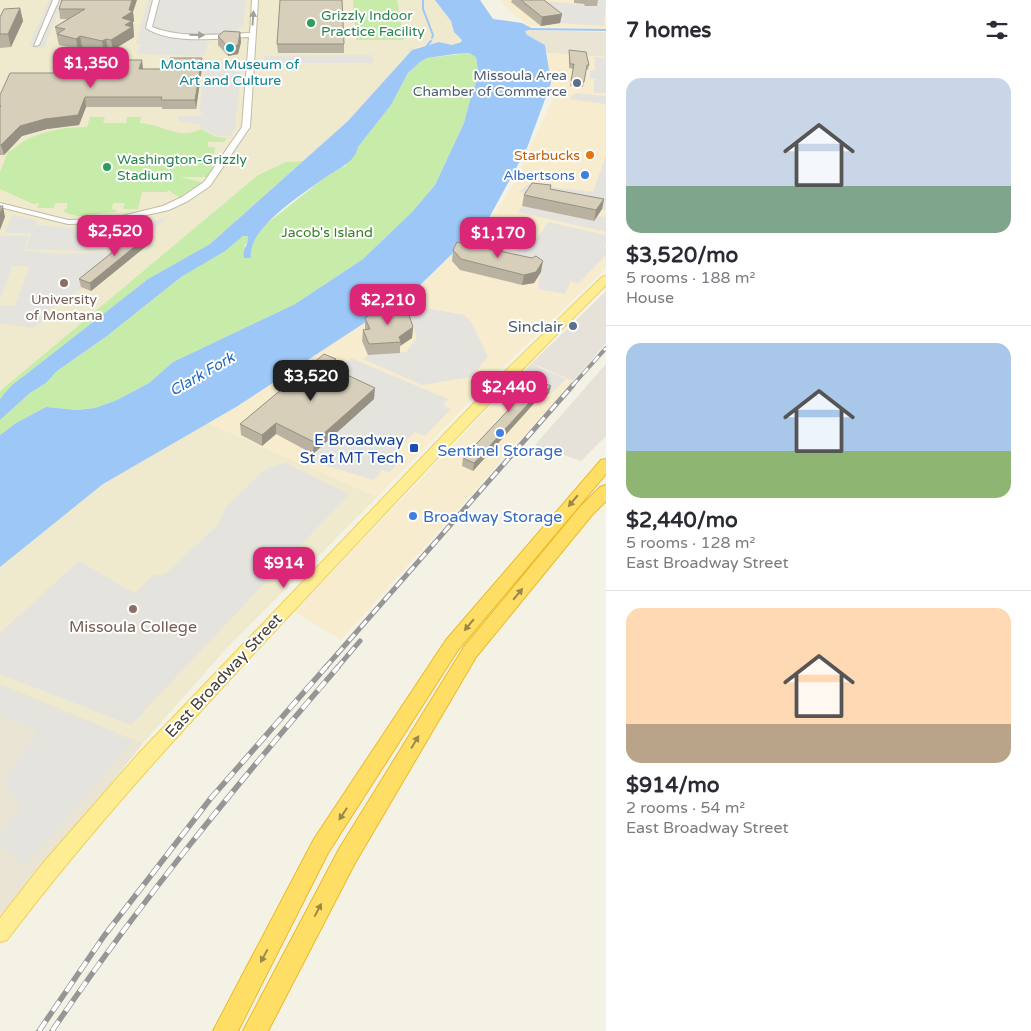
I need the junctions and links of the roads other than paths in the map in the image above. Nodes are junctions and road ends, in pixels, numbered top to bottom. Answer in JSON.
{"nodes":[{"id":1,"x":56,"y":0,"type":"edge"},
{"id":2,"x":156,"y":0,"type":"edge"},
{"id":3,"x":255,"y":0,"type":"edge"},
{"id":4,"x":252,"y":36,"type":"junction"},
{"id":5,"x":36,"y":45,"type":"dead end"},
{"id":6,"x":0,"y":206,"type":"edge"},
{"id":7,"x":606,"y":279,"type":"edge"},
{"id":8,"x":606,"y":464,"type":"edge"},
{"id":9,"x":606,"y":491,"type":"edge"},
{"id":10,"x":0,"y":933,"type":"edge"},
{"id":11,"x":225,"y":1031,"type":"edge"},
{"id":12,"x":255,"y":1031,"type":"edge"}],
"edges":[{"from":1,"to":5,"type":"street"},
{"from":2,"to":4,"type":"street","one_way":true},
{"from":4,"to":3,"type":"street","one_way":true},
{"from":4,"to":6,"type":"street"},
{"from":7,"to":10,"type":"main road","name":"East Broadway Street"},
{"from":8,"to":11,"type":"highway","one_way":true},
{"from":12,"to":9,"type":"highway","one_way":true}]}
